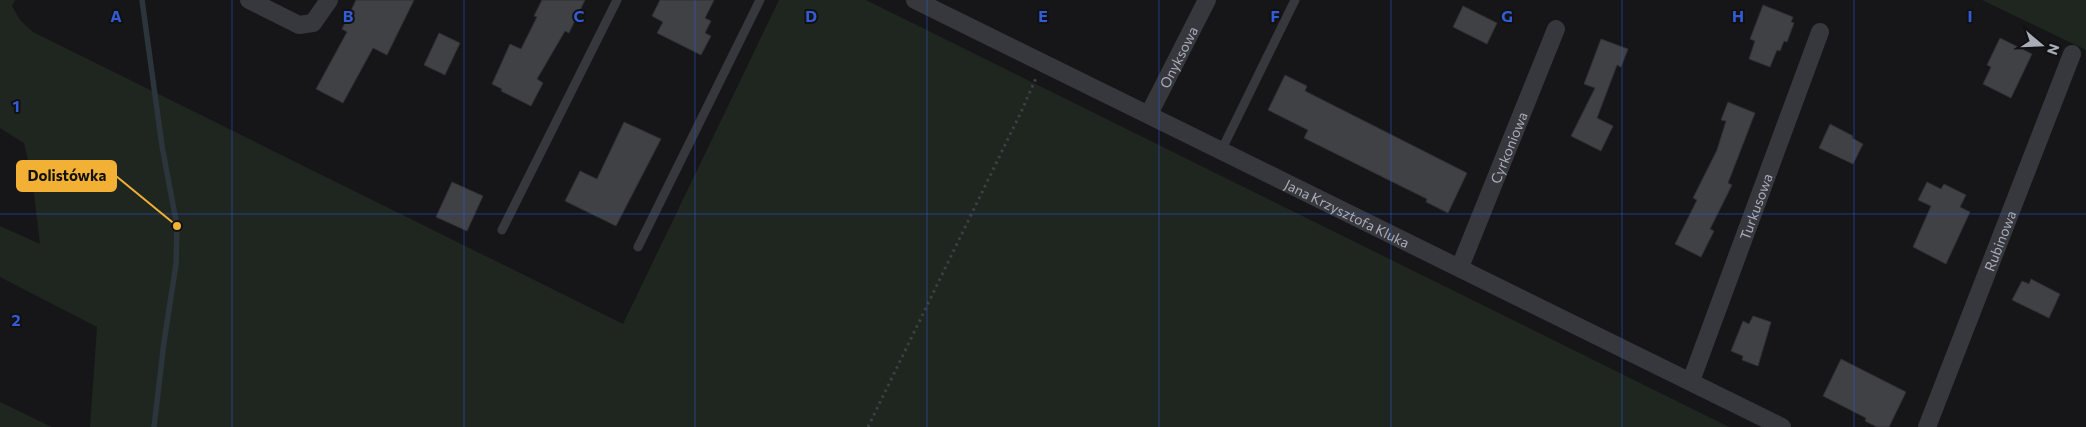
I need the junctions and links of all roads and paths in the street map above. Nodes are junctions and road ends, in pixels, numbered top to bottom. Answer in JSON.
{"nodes":[{"id":1,"x":249,"y":0,"type":"edge"},
{"id":2,"x":329,"y":0,"type":"edge"},
{"id":3,"x":617,"y":0,"type":"edge"},
{"id":4,"x":760,"y":0,"type":"edge"},
{"id":5,"x":915,"y":0,"type":"edge"},
{"id":6,"x":1207,"y":0,"type":"edge"},
{"id":7,"x":1295,"y":0,"type":"edge"},
{"id":8,"x":1556,"y":29,"type":"dead end"},
{"id":9,"x":1820,"y":32,"type":"dead end"},
{"id":10,"x":2072,"y":54,"type":"dead end"},
{"id":11,"x":1042,"y":62,"type":"junction"},
{"id":12,"x":1149,"y":114,"type":"junction"},
{"id":13,"x":1222,"y":150,"type":"junction"},
{"id":14,"x":502,"y":230,"type":"dead end"},
{"id":15,"x":638,"y":247,"type":"dead end"},
{"id":16,"x":1460,"y":267,"type":"junction"},
{"id":17,"x":1691,"y":381,"type":"junction"},
{"id":18,"x":868,"y":427,"type":"edge"},
{"id":19,"x":1782,"y":427,"type":"edge"},
{"id":20,"x":1927,"y":427,"type":"edge"}],
"edges":[{"from":1,"to":2,"type":"street"},
{"from":3,"to":14,"type":"lane"},
{"from":4,"to":15,"type":"lane"},
{"from":5,"to":11,"type":"street","name":"Jana Krzysztofa Kluka"},
{"from":6,"to":12,"type":"street","name":"Onyksowa"},
{"from":7,"to":13,"type":"lane"},
{"from":8,"to":16,"type":"street","name":"Cyrkoniowa"},
{"from":9,"to":17,"type":"street","name":"Turkusowa"},
{"from":10,"to":20,"type":"street","name":"Rubinowa"},
{"from":11,"to":12,"type":"street","name":"Jana Krzysztofa Kluka"},
{"from":11,"to":18,"type":"path"},
{"from":12,"to":13,"type":"street","name":"Jana Krzysztofa Kluka"},
{"from":13,"to":16,"type":"street","name":"Jana Krzysztofa Kluka"},
{"from":16,"to":17,"type":"street","name":"Jana Krzysztofa Kluka"},
{"from":17,"to":19,"type":"street","name":"Jana Krzysztofa Kluka"}]}
